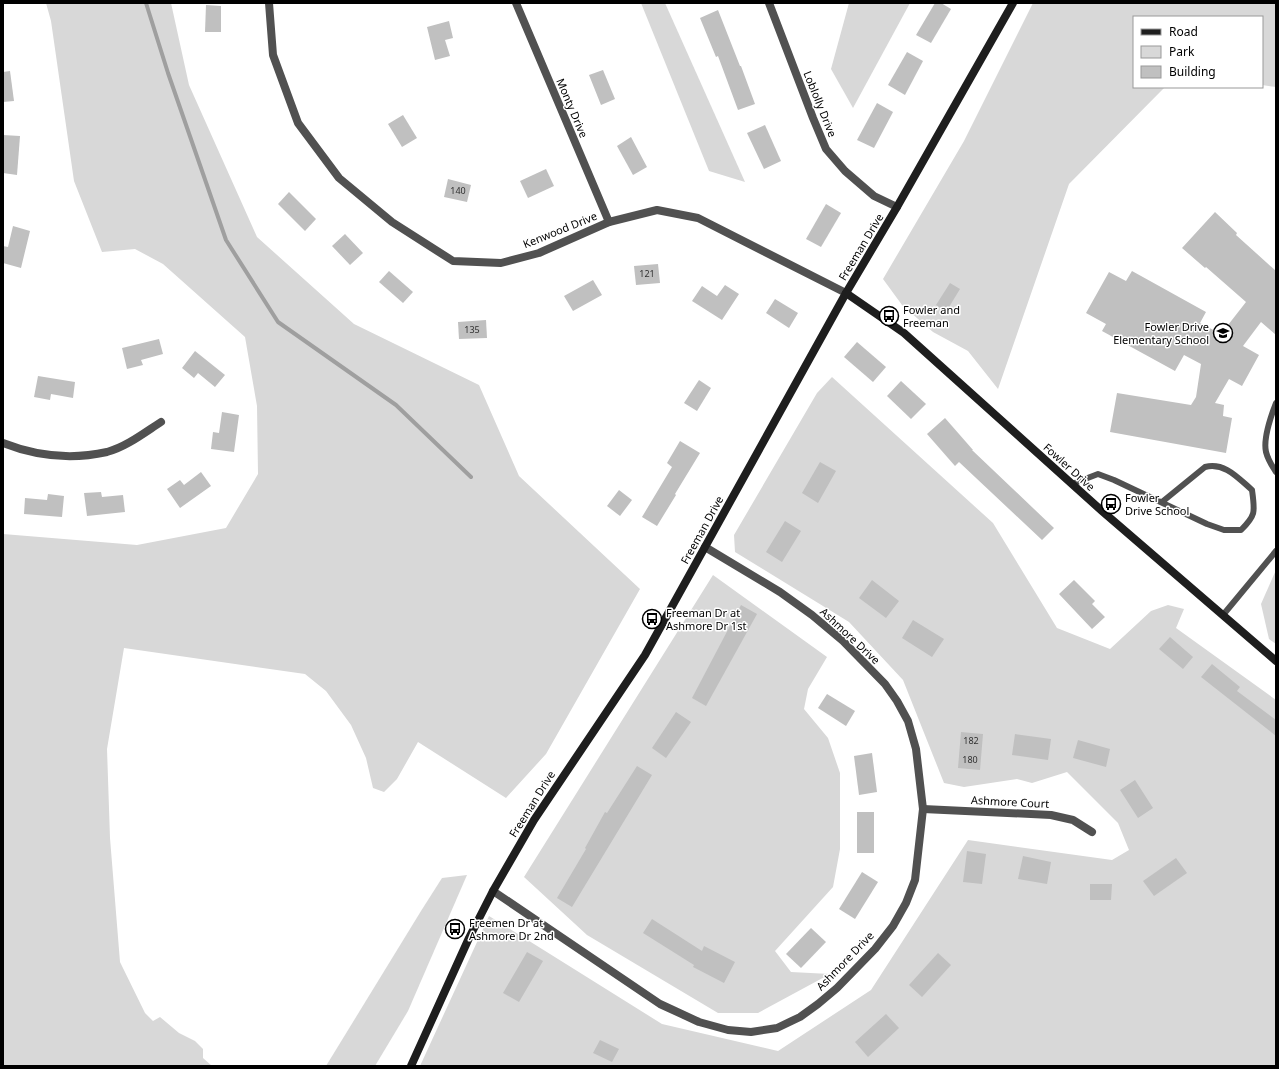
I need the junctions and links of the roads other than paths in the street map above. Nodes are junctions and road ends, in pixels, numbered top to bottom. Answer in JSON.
{"nodes":[{"id":1,"x":269,"y":3,"type":"edge"},
{"id":2,"x":516,"y":3,"type":"edge"},
{"id":3,"x":769,"y":3,"type":"edge"},
{"id":4,"x":1013,"y":3,"type":"edge"},
{"id":5,"x":897,"y":207,"type":"junction"},
{"id":6,"x":609,"y":222,"type":"junction"},
{"id":7,"x":846,"y":293,"type":"junction"},
{"id":8,"x":1276,"y":403,"type":"edge"},
{"id":9,"x":161,"y":422,"type":"dead end"},
{"id":10,"x":3,"y":443,"type":"edge"},
{"id":11,"x":1276,"y":472,"type":"edge"},
{"id":12,"x":1072,"y":484,"type":"junction"},
{"id":13,"x":1162,"y":502,"type":"junction"},
{"id":14,"x":705,"y":547,"type":"junction"},
{"id":15,"x":1276,"y":551,"type":"edge"},
{"id":16,"x":1223,"y":615,"type":"junction"},
{"id":17,"x":1276,"y":661,"type":"edge"},
{"id":18,"x":923,"y":809,"type":"junction"},
{"id":19,"x":1092,"y":832,"type":"dead end"},
{"id":20,"x":493,"y":891,"type":"junction"},
{"id":21,"x":411,"y":1066,"type":"edge"}],
"edges":[{"from":1,"to":6,"type":"street","name":"Kenwood Drive"},
{"from":2,"to":6,"type":"street","name":"Monty Drive"},
{"from":3,"to":5,"type":"street","name":"Loblolly Drive"},
{"from":4,"to":5,"type":"street","name":"Freeman Drive"},
{"from":5,"to":7,"type":"street","name":"Freeman Drive"},
{"from":6,"to":7,"type":"street","name":"Kenwood Drive"},
{"from":7,"to":12,"type":"street","name":"Fowler Drive"},
{"from":7,"to":14,"type":"street","name":"Freeman Drive"},
{"from":8,"to":11,"type":"lane"},
{"from":9,"to":10,"type":"street"},
{"from":12,"to":13,"type":"lane"},
{"from":12,"to":16,"type":"street","name":"Fowler Drive"},
{"from":13,"to":13,"type":"lane"},
{"from":14,"to":18,"type":"street","name":"Ashmore Drive"},
{"from":14,"to":20,"type":"street","name":"Freeman Drive"},
{"from":15,"to":16,"type":"lane"},
{"from":16,"to":17,"type":"street","name":"Fowler Drive"},
{"from":18,"to":19,"type":"street","name":"Ashmore Court"},
{"from":18,"to":20,"type":"street","name":"Ashmore Drive"},
{"from":20,"to":21,"type":"street","name":"Freeman Drive"}]}
